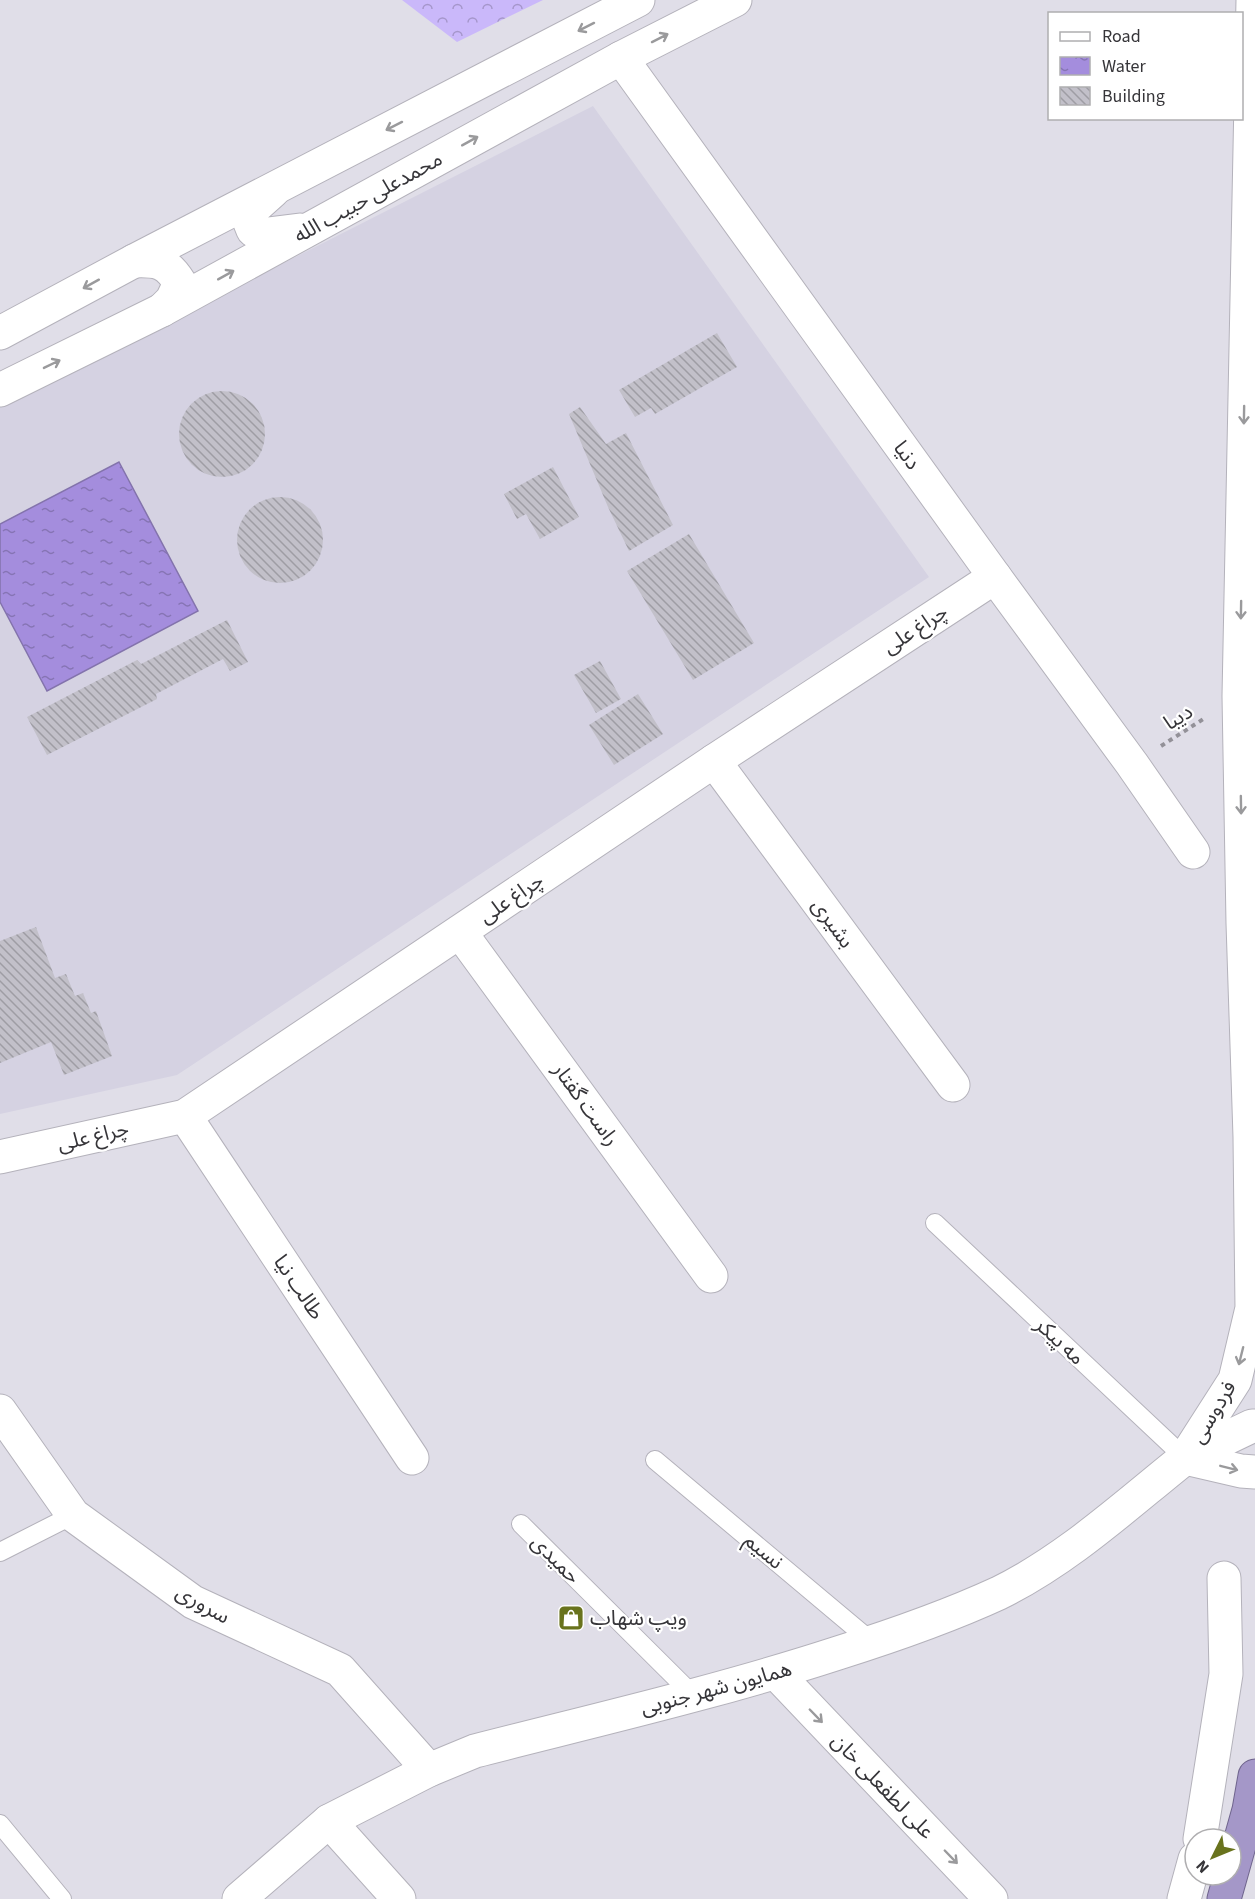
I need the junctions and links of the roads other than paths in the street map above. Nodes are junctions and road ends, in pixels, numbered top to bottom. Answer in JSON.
{"nodes":[{"id":1,"x":638,"y":0,"type":"edge"},
{"id":2,"x":735,"y":0,"type":"edge"},
{"id":3,"x":1253,"y":0,"type":"edge"},
{"id":4,"x":621,"y":58,"type":"junction"},
{"id":5,"x":277,"y":187,"type":"junction"},
{"id":6,"x":309,"y":229,"type":"junction"},
{"id":7,"x":134,"y":261,"type":"junction"},
{"id":8,"x":162,"y":310,"type":"junction"},
{"id":9,"x":0,"y":333,"type":"edge"},
{"id":10,"x":0,"y":390,"type":"edge"},
{"id":11,"x":995,"y":577,"type":"junction"},
{"id":12,"x":714,"y":761,"type":"junction"},
{"id":13,"x":1193,"y":852,"type":"dead end"},
{"id":14,"x":460,"y":932,"type":"junction"},
{"id":15,"x":953,"y":1085,"type":"dead end"},
{"id":16,"x":185,"y":1116,"type":"junction"},
{"id":17,"x":1253,"y":1140,"type":"edge"},
{"id":18,"x":0,"y":1157,"type":"edge"},
{"id":19,"x":935,"y":1224,"type":"dead end"},
{"id":20,"x":711,"y":1276,"type":"dead end"},
{"id":21,"x":0,"y":1411,"type":"edge"},
{"id":22,"x":1255,"y":1426,"type":"edge"},
{"id":23,"x":412,"y":1458,"type":"dead end"},
{"id":24,"x":1185,"y":1458,"type":"junction"},
{"id":25,"x":655,"y":1460,"type":"dead end"},
{"id":26,"x":1255,"y":1472,"type":"edge"},
{"id":27,"x":73,"y":1515,"type":"junction"},
{"id":28,"x":521,"y":1524,"type":"dead end"},
{"id":29,"x":0,"y":1552,"type":"edge"},
{"id":30,"x":1224,"y":1578,"type":"dead end"},
{"id":31,"x":872,"y":1642,"type":"junction"},
{"id":32,"x":776,"y":1673,"type":"junction"},
{"id":33,"x":693,"y":1695,"type":"junction"},
{"id":34,"x":429,"y":1770,"type":"junction"},
{"id":35,"x":1255,"y":1776,"type":"edge"},
{"id":36,"x":329,"y":1821,"type":"junction"},
{"id":37,"x":0,"y":1824,"type":"edge"},
{"id":38,"x":1202,"y":1827,"type":"edge"},
{"id":39,"x":62,"y":1899,"type":"edge"},
{"id":40,"x":239,"y":1899,"type":"edge"},
{"id":41,"x":399,"y":1899,"type":"edge"},
{"id":42,"x":991,"y":1899,"type":"edge"},
{"id":43,"x":1224,"y":1899,"type":"edge"}],
"edges":[{"from":1,"to":5,"type":"street","one_way":true},
{"from":4,"to":2,"type":"street","name":"محمدعلی حبیب الله","one_way":true},
{"from":3,"to":17,"type":"street","name":"فردوسی","one_way":true},
{"from":6,"to":4,"type":"street","name":"محمدعلی حبیب الله","one_way":true},
{"from":4,"to":11,"type":"street","name":"دنیا"},
{"from":5,"to":6,"type":"street"},
{"from":5,"to":7,"type":"street"},
{"from":8,"to":6,"type":"street","name":"محمدعلی حبیب الله","one_way":true},
{"from":7,"to":8,"type":"street"},
{"from":7,"to":9,"type":"street","one_way":true},
{"from":10,"to":8,"type":"street","name":"محمدعلی حبیب الله","one_way":true},
{"from":11,"to":12,"type":"street","name":"چراغ‌ علی"},
{"from":11,"to":13,"type":"street","name":"دنیا"},
{"from":12,"to":14,"type":"street","name":"چراغ‌ علی"},
{"from":12,"to":15,"type":"street","name":"بشیری"},
{"from":14,"to":16,"type":"street","name":"چراغ‌ علی"},
{"from":14,"to":20,"type":"street","name":"راست گفتار"},
{"from":16,"to":18,"type":"street","name":"چراغ‌ علی"},
{"from":16,"to":23,"type":"street","name":"طالب‌ نیا"},
{"from":17,"to":24,"type":"street","name":"فردوسی","one_way":true},
{"from":19,"to":24,"type":"lane","name":"مه‌ پیکر"},
{"from":21,"to":27,"type":"street","name":"سروری"},
{"from":22,"to":24,"type":"street"},
{"from":24,"to":26,"type":"street","one_way":true},
{"from":24,"to":31,"type":"street","name":"همایون‌ شهر جنوبی"},
{"from":25,"to":31,"type":"lane","name":"نسیم"},
{"from":27,"to":29,"type":"lane"},
{"from":27,"to":34,"type":"street","name":"سروری"},
{"from":28,"to":33,"type":"lane","name":"حمیدی"},
{"from":30,"to":38,"type":"street"},
{"from":31,"to":32,"type":"street","name":"همایون‌ شهر جنوبی"},
{"from":32,"to":33,"type":"street","name":"همایون‌ شهر جنوبی"},
{"from":32,"to":42,"type":"street","name":"علی لطفعلی خان","one_way":true},
{"from":33,"to":34,"type":"street","name":"همایون‌ شهر جنوبی"},
{"from":34,"to":36,"type":"street","name":"همایون‌ شهر جنوبی"},
{"from":35,"to":43,"type":"highway"},
{"from":36,"to":40,"type":"street","name":"همایون‌ شهر جنوبی"},
{"from":36,"to":41,"type":"street"},
{"from":37,"to":39,"type":"lane"}]}
